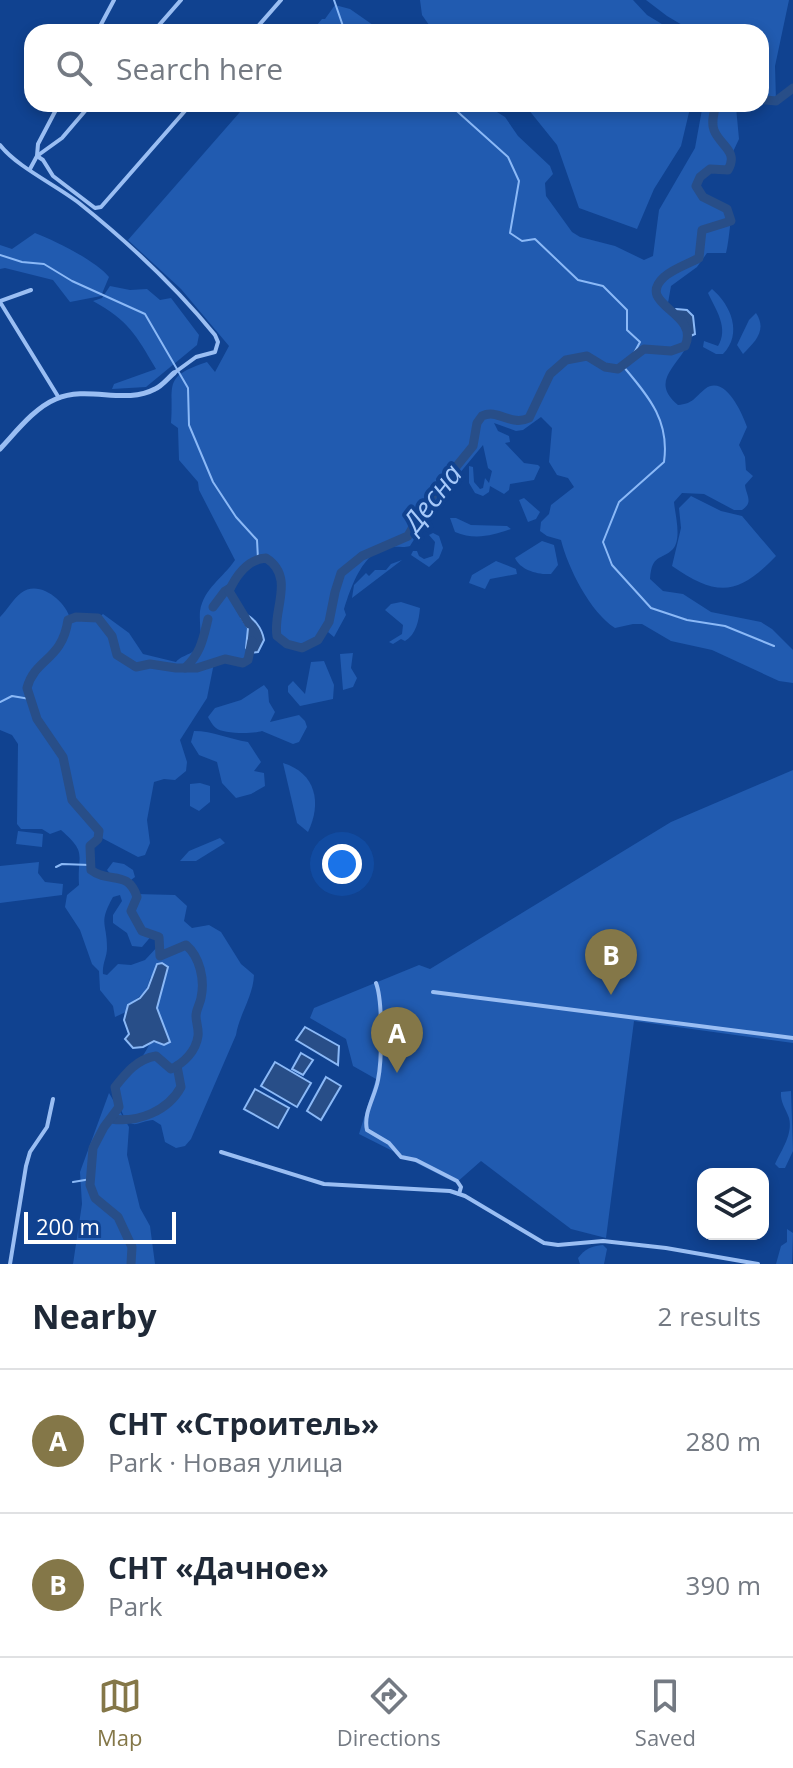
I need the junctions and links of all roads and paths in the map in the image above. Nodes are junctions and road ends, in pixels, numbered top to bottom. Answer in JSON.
{"nodes":[{"id":1,"x":114,"y":0,"type":"edge"},
{"id":2,"x":181,"y":0,"type":"edge"},
{"id":3,"x":281,"y":0,"type":"edge"},
{"id":4,"x":101,"y":24,"type":"edge"},
{"id":5,"x":160,"y":24,"type":"edge"},
{"id":6,"x":260,"y":24,"type":"edge"},
{"id":7,"x":55,"y":112,"type":"edge"},
{"id":8,"x":84,"y":112,"type":"edge"},
{"id":9,"x":184,"y":112,"type":"edge"},
{"id":10,"x":0,"y":145,"type":"edge"},
{"id":11,"x":37,"y":156,"type":"junction"},
{"id":12,"x":30,"y":169,"type":"junction"},
{"id":13,"x":31,"y":290,"type":"dead end"},
{"id":14,"x":0,"y":301,"type":"edge"},
{"id":15,"x":174,"y":373,"type":"joint"},
{"id":16,"x":59,"y":398,"type":"junction"},
{"id":17,"x":0,"y":449,"type":"edge"},
{"id":18,"x":376,"y":983,"type":"dead end"},
{"id":19,"x":433,"y":992,"type":"dead end"},
{"id":20,"x":793,"y":1038,"type":"edge"},
{"id":21,"x":53,"y":1099,"type":"dead end"},
{"id":22,"x":221,"y":1152,"type":"dead end"},
{"id":23,"x":459,"y":1194,"type":"junction"},
{"id":24,"x":10,"y":1264,"type":"edge"},
{"id":25,"x":758,"y":1264,"type":"edge"}],
"edges":[{"from":1,"to":4,"type":"street"},
{"from":2,"to":5,"type":"street"},
{"from":3,"to":6,"type":"street"},
{"from":7,"to":11,"type":"street"},
{"from":8,"to":11,"type":"street"},
{"from":9,"to":11,"type":"street"},
{"from":10,"to":12,"type":"street"},
{"from":11,"to":12,"type":"street"},
{"from":12,"to":15,"type":"street"},
{"from":13,"to":14,"type":"street"},
{"from":14,"to":16,"type":"street"},
{"from":15,"to":16,"type":"street"},
{"from":16,"to":17,"type":"street"},
{"from":18,"to":23,"type":"street"},
{"from":19,"to":20,"type":"street"},
{"from":21,"to":24,"type":"street"},
{"from":22,"to":23,"type":"street"},
{"from":23,"to":25,"type":"street"}]}
